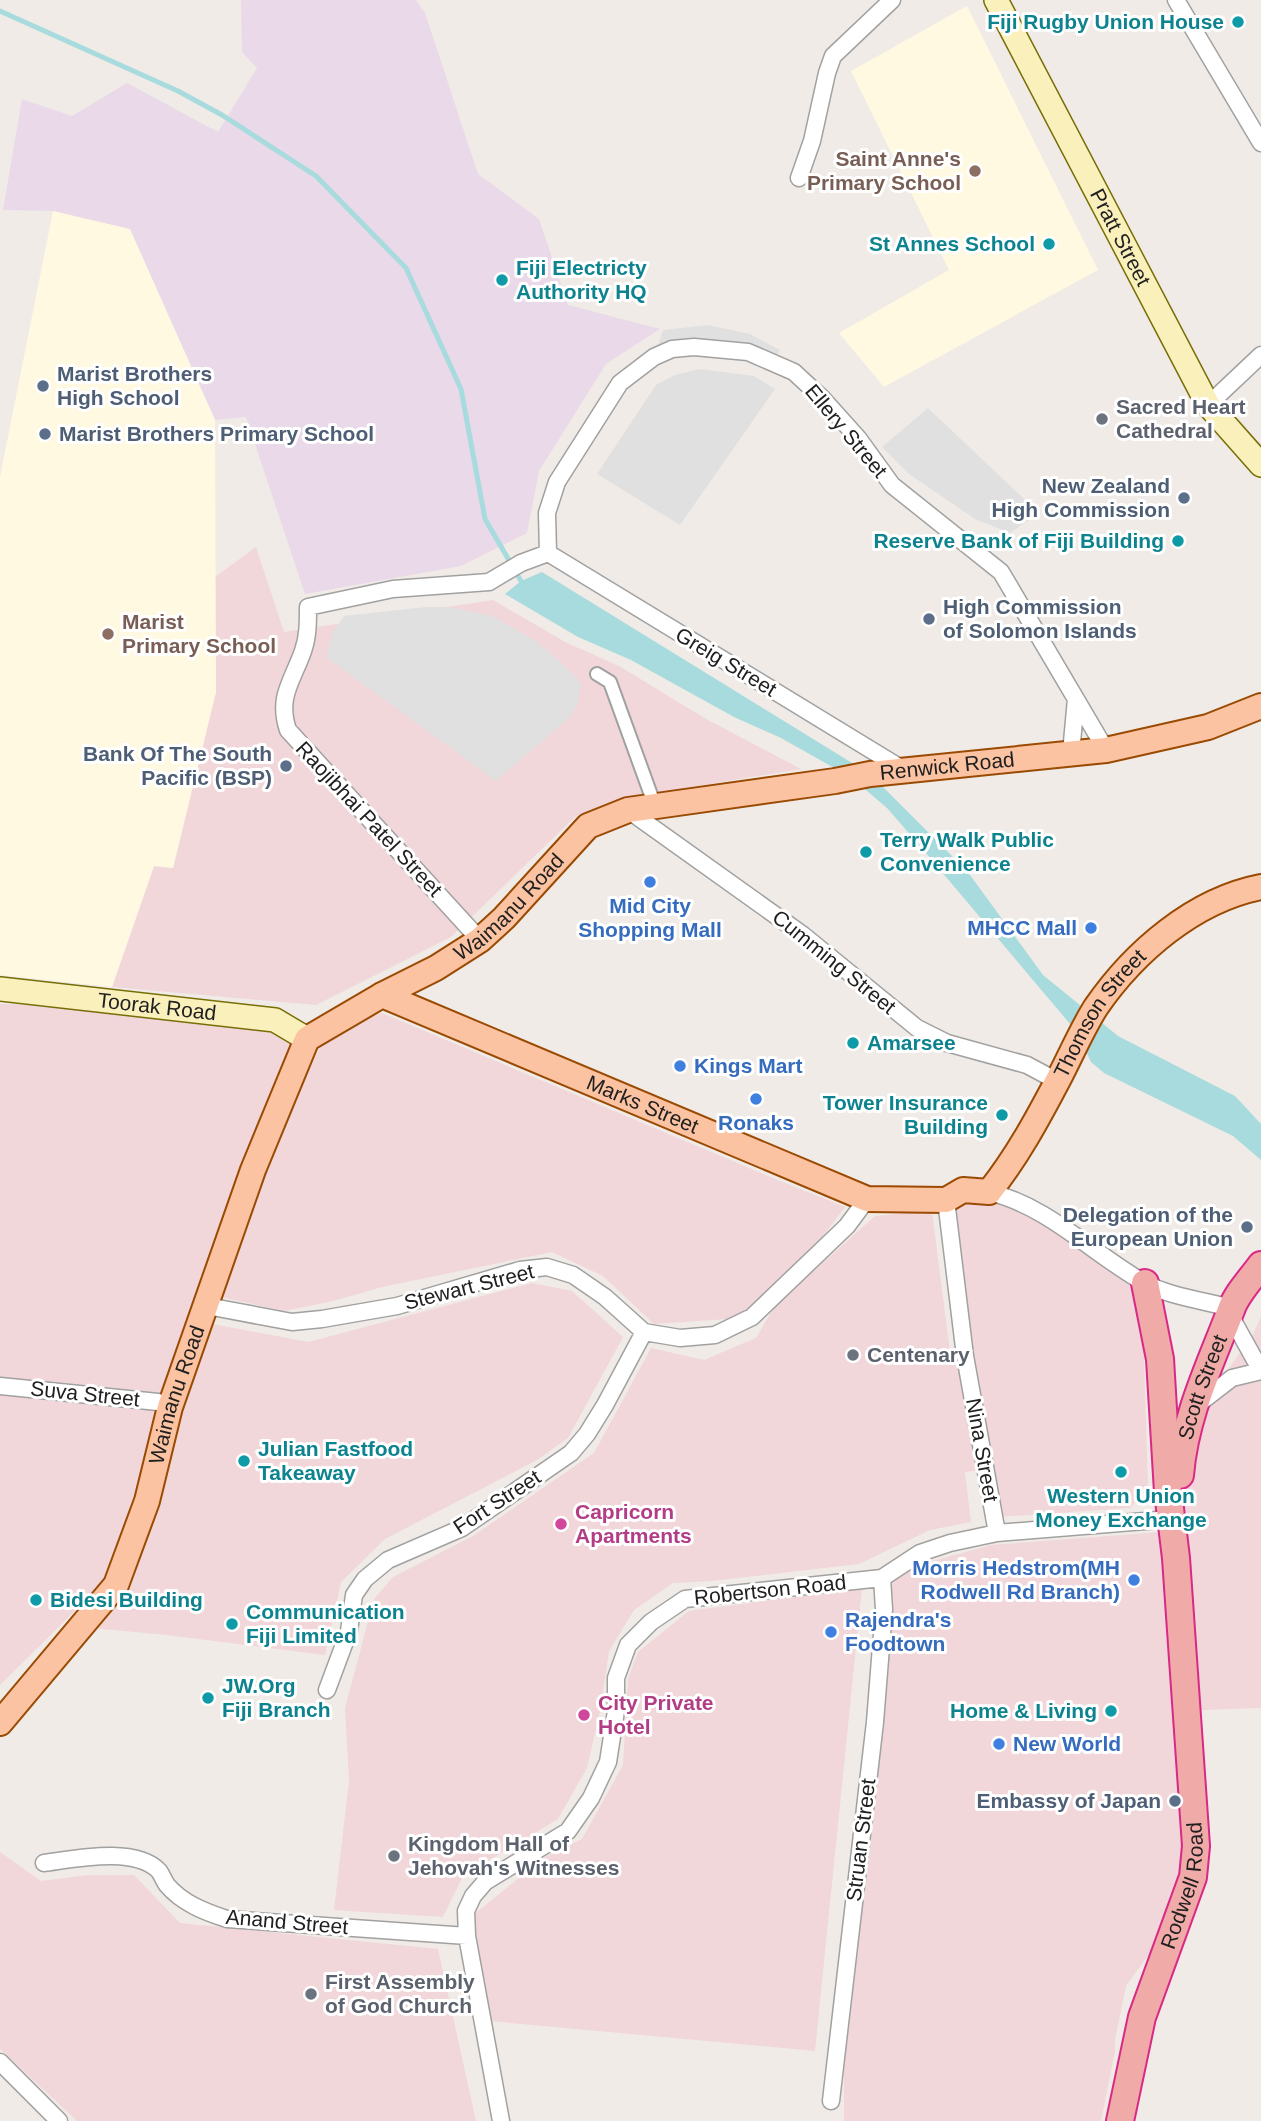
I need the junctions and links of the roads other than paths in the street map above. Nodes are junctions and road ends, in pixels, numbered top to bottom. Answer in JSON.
{"nodes":[{"id":1,"x":892,"y":0,"type":"edge"},
{"id":2,"x":996,"y":0,"type":"edge"},
{"id":3,"x":1176,"y":0,"type":"edge"},
{"id":4,"x":1261,"y":143,"type":"edge"},
{"id":5,"x":799,"y":178,"type":"dead end"},
{"id":6,"x":1261,"y":355,"type":"edge"},
{"id":7,"x":1208,"y":405,"type":"junction"},
{"id":8,"x":1261,"y":465,"type":"edge"},
{"id":9,"x":548,"y":553,"type":"junction"},
{"id":10,"x":597,"y":674,"type":"dead end"},
{"id":11,"x":1076,"y":699,"type":"junction"},
{"id":12,"x":1261,"y":706,"type":"edge"},
{"id":13,"x":1106,"y":750,"type":"junction"},
{"id":14,"x":1071,"y":753,"type":"junction"},
{"id":15,"x":904,"y":770,"type":"junction"},
{"id":16,"x":655,"y":806,"type":"junction"},
{"id":17,"x":628,"y":810,"type":"junction"},
{"id":18,"x":1261,"y":887,"type":"edge"},
{"id":19,"x":480,"y":940,"type":"junction"},
{"id":20,"x":0,"y":989,"type":"edge"},
{"id":21,"x":382,"y":995,"type":"junction"},
{"id":22,"x":307,"y":1039,"type":"junction"},
{"id":23,"x":1062,"y":1072,"type":"junction"},
{"id":24,"x":989,"y":1192,"type":"junction"},
{"id":25,"x":867,"y":1199,"type":"junction"},
{"id":26,"x":946,"y":1200,"type":"junction"},
{"id":27,"x":1261,"y":1265,"type":"edge"},
{"id":28,"x":1145,"y":1283,"type":"junction"},
{"id":29,"x":206,"y":1307,"type":"junction"},
{"id":30,"x":1230,"y":1312,"type":"junction"},
{"id":31,"x":644,"y":1332,"type":"junction"},
{"id":32,"x":1261,"y":1371,"type":"edge"},
{"id":33,"x":0,"y":1386,"type":"edge"},
{"id":34,"x":170,"y":1407,"type":"junction"},
{"id":35,"x":1191,"y":1409,"type":"junction"},
{"id":36,"x":1170,"y":1519,"type":"junction"},
{"id":37,"x":997,"y":1533,"type":"junction"},
{"id":38,"x":882,"y":1578,"type":"junction"},
{"id":39,"x":327,"y":1690,"type":"dead end"},
{"id":40,"x":0,"y":1723,"type":"edge"},
{"id":41,"x":44,"y":1863,"type":"dead end"},
{"id":42,"x":467,"y":1936,"type":"junction"},
{"id":43,"x":0,"y":2062,"type":"edge"},
{"id":44,"x":831,"y":2101,"type":"dead end"},
{"id":45,"x":59,"y":2121,"type":"edge"},
{"id":46,"x":501,"y":2121,"type":"edge"},
{"id":47,"x":1120,"y":2121,"type":"edge"}],
"edges":[{"from":1,"to":5,"type":"street"},
{"from":2,"to":7,"type":"main road","name":"Pratt Street"},
{"from":3,"to":4,"type":"street"},
{"from":6,"to":7,"type":"street"},
{"from":7,"to":8,"type":"main road","name":"Pratt Street"},
{"from":9,"to":11,"type":"street","name":"Ellery Street"},
{"from":9,"to":15,"type":"street","name":"Greig Street"},
{"from":9,"to":19,"type":"street","name":"Raojibhai Patel Street"},
{"from":10,"to":16,"type":"street"},
{"from":11,"to":13,"type":"street","name":"Ellery Street"},
{"from":11,"to":14,"type":"street"},
{"from":12,"to":13,"type":"main road","name":"Renwick Road"},
{"from":13,"to":14,"type":"main road","name":"Renwick Road"},
{"from":14,"to":15,"type":"main road","name":"Renwick Road"},
{"from":15,"to":16,"type":"main road","name":"Renwick Road"},
{"from":16,"to":17,"type":"main road","name":"Renwick Road"},
{"from":17,"to":19,"type":"main road","name":"Waimanu Road"},
{"from":17,"to":23,"type":"street","name":"Cumming Street"},
{"from":18,"to":23,"type":"main road","name":"Thomson Street"},
{"from":19,"to":21,"type":"main road","name":"Waimanu Road"},
{"from":20,"to":22,"type":"main road","name":"Toorak Road"},
{"from":21,"to":22,"type":"main road"},
{"from":21,"to":25,"type":"main road","name":"Marks Street"},
{"from":22,"to":29,"type":"main road","name":"Waimanu Road"},
{"from":23,"to":24,"type":"main road","name":"Thomson Street"},
{"from":24,"to":26,"type":"main road","name":"Marks Street"},
{"from":24,"to":28,"type":"street"},
{"from":25,"to":26,"type":"main road","name":"Marks Street"},
{"from":25,"to":31,"type":"street"},
{"from":26,"to":37,"type":"street","name":"Nina Street"},
{"from":27,"to":30,"type":"highway","name":"Scott Street"},
{"from":28,"to":30,"type":"street"},
{"from":28,"to":36,"type":"highway","name":"Rodwell Road"},
{"from":29,"to":31,"type":"street","name":"Stewart Street"},
{"from":29,"to":34,"type":"main road","name":"Waimanu Road"},
{"from":30,"to":32,"type":"street"},
{"from":30,"to":35,"type":"highway","name":"Scott Street"},
{"from":31,"to":39,"type":"street","name":"Fort Street"},
{"from":32,"to":35,"type":"street"},
{"from":33,"to":34,"type":"street","name":"Suva Street"},
{"from":34,"to":40,"type":"main road","name":"Waimanu Road"},
{"from":35,"to":36,"type":"highway","name":"Scott Street"},
{"from":36,"to":37,"type":"street","name":"Robertson Road"},
{"from":36,"to":47,"type":"highway","name":"Rodwell Road"},
{"from":37,"to":38,"type":"street","name":"Robertson Road"},
{"from":38,"to":42,"type":"street","name":"Robertson Road"},
{"from":38,"to":44,"type":"street","name":"Struan Street"},
{"from":41,"to":42,"type":"street","name":"Anand Street"},
{"from":42,"to":46,"type":"street","name":"Robertson Road"},
{"from":43,"to":45,"type":"street"}]}
